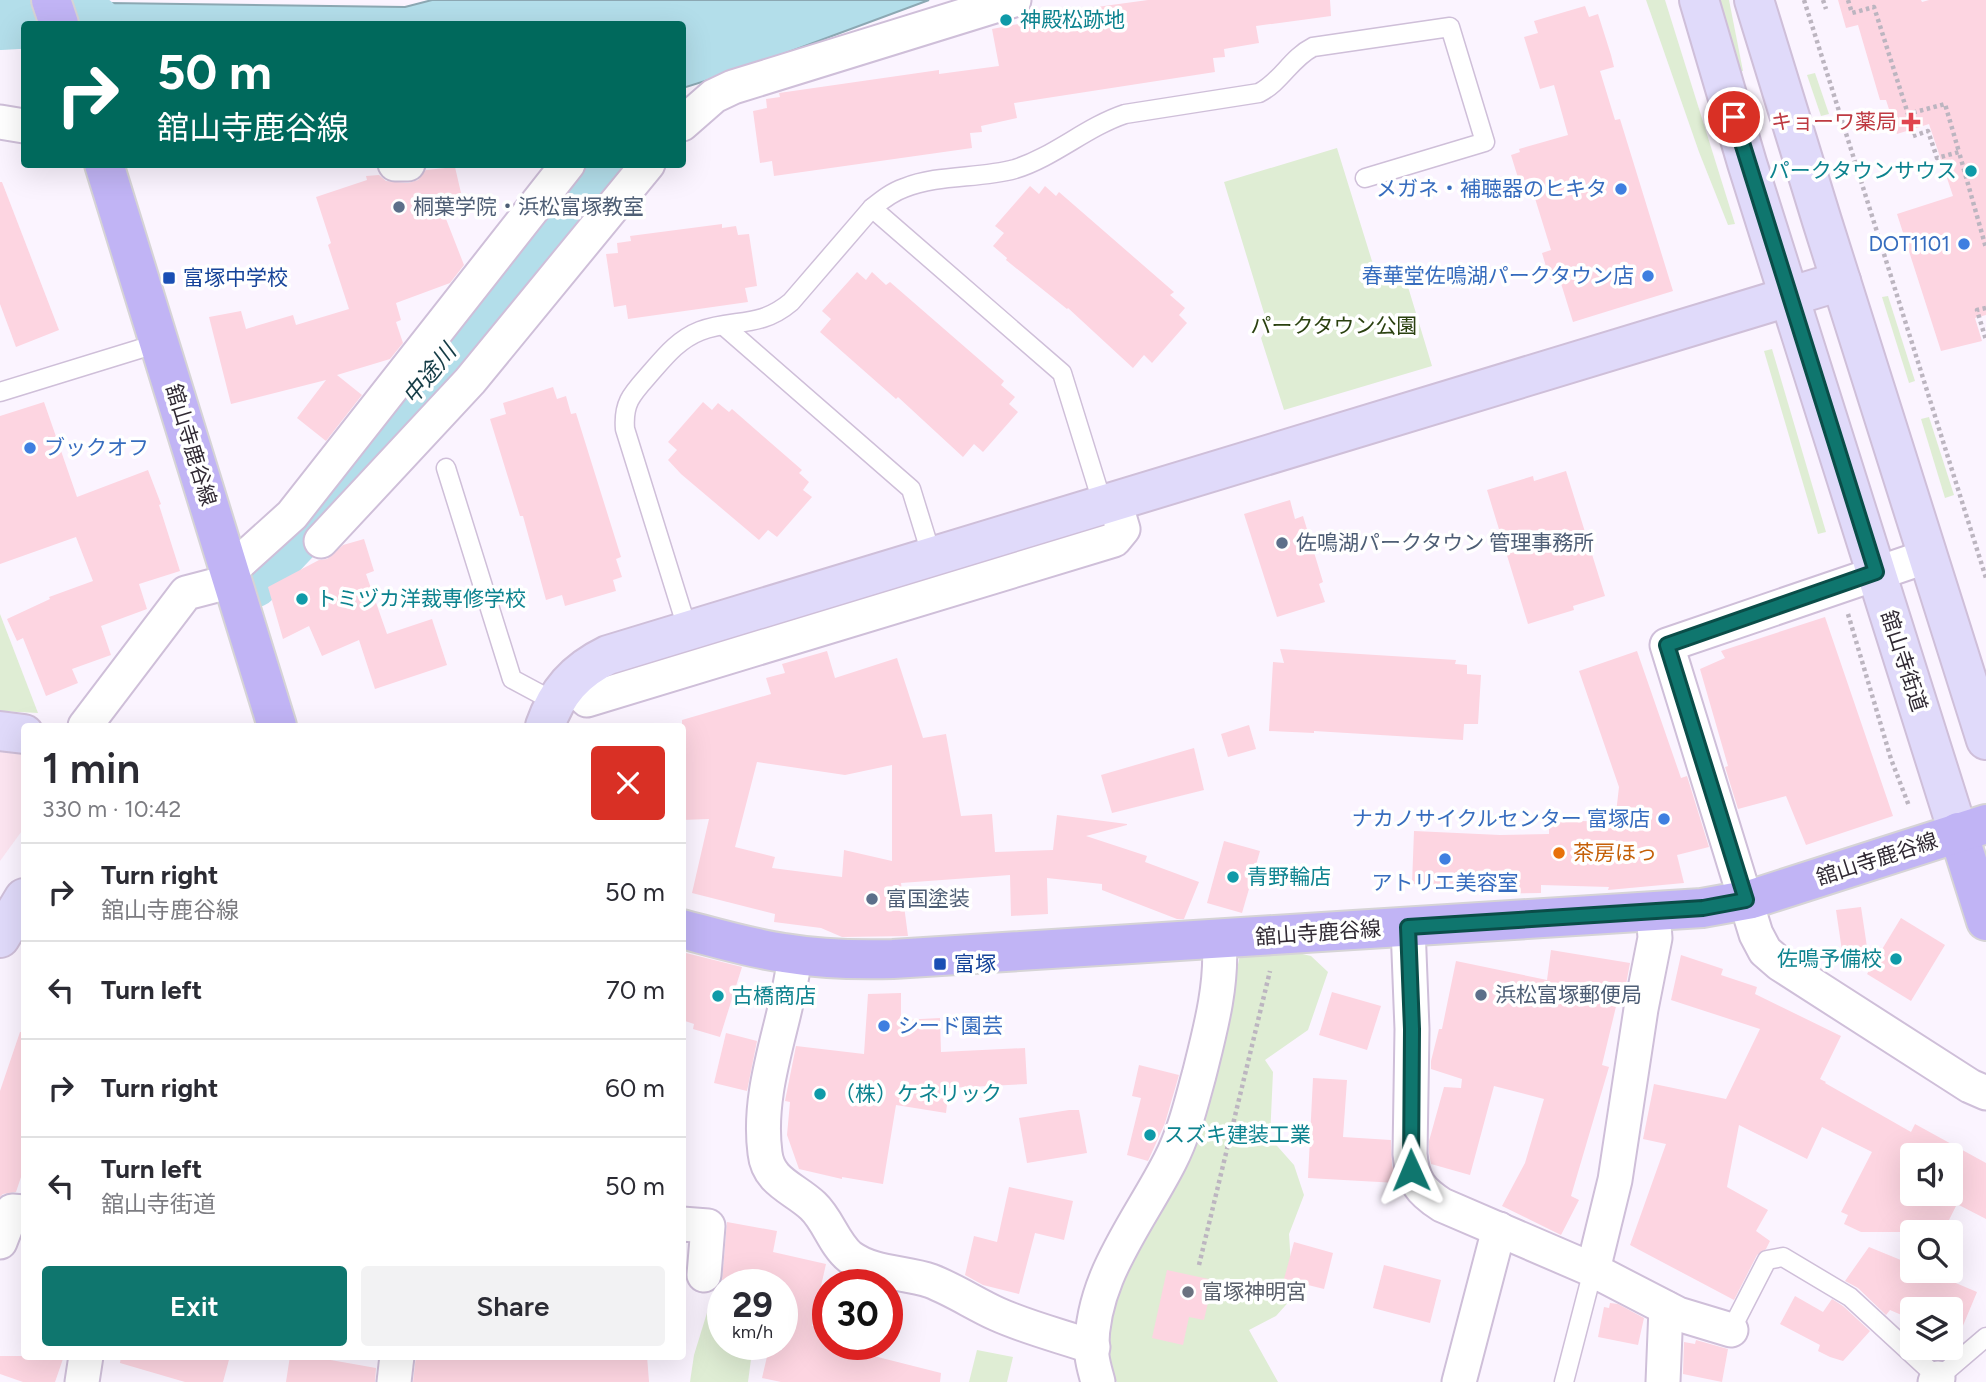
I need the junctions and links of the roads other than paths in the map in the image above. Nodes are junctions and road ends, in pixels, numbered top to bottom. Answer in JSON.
{"nodes":[{"id":1,"x":51,"y":0,"type":"edge"},
{"id":2,"x":1014,"y":0,"type":"edge"},
{"id":3,"x":1699,"y":0,"type":"edge"},
{"id":4,"x":1754,"y":0,"type":"edge"},
{"id":5,"x":58,"y":21,"type":"edge"},
{"id":6,"x":686,"y":120,"type":"edge"},
{"id":7,"x":0,"y":122,"type":"edge"},
{"id":8,"x":21,"y":126,"type":"edge"},
{"id":9,"x":105,"y":168,"type":"edge"},
{"id":10,"x":565,"y":168,"type":"edge"},
{"id":11,"x":645,"y":168,"type":"edge"},
{"id":12,"x":1365,"y":178,"type":"dead end"},
{"id":13,"x":873,"y":208,"type":"junction"},
{"id":14,"x":1841,"y":281,"type":"junction"},
{"id":15,"x":1789,"y":297,"type":"junction"},
{"id":16,"x":724,"y":326,"type":"junction"},
{"id":17,"x":159,"y":343,"type":"junction"},
{"id":18,"x":0,"y":392,"type":"edge"},
{"id":19,"x":446,"y":468,"type":"dead end"},
{"id":20,"x":1109,"y":504,"type":"junction"},
{"id":21,"x":321,"y":541,"type":"dead end"},
{"id":22,"x":1928,"y":556,"type":"junction"},
{"id":23,"x":932,"y":557,"type":"junction"},
{"id":24,"x":1876,"y":572,"type":"junction"},
{"id":25,"x":233,"y":585,"type":"junction"},
{"id":26,"x":688,"y":631,"type":"junction"},
{"id":27,"x":556,"y":704,"type":"edge"},
{"id":28,"x":87,"y":723,"type":"edge"},
{"id":29,"x":276,"y":723,"type":"edge"},
{"id":30,"x":0,"y":731,"type":"edge"},
{"id":31,"x":21,"y":734,"type":"edge"},
{"id":32,"x":1986,"y":740,"type":"edge"},
{"id":33,"x":1972,"y":828,"type":"edge"},
{"id":34,"x":1746,"y":900,"type":"junction"},
{"id":35,"x":21,"y":903,"type":"edge"},
{"id":36,"x":1653,"y":911,"type":"junction"},
{"id":37,"x":1986,"y":920,"type":"edge"},
{"id":38,"x":1408,"y":927,"type":"junction"},
{"id":39,"x":686,"y":930,"type":"edge"},
{"id":40,"x":0,"y":937,"type":"edge"},
{"id":41,"x":1219,"y":939,"type":"junction"},
{"id":42,"x":795,"y":955,"type":"junction"},
{"id":43,"x":1986,"y":1093,"type":"edge"},
{"id":44,"x":21,"y":1212,"type":"edge"},
{"id":45,"x":686,"y":1224,"type":"edge"},
{"id":46,"x":1499,"y":1229,"type":"junction"},
{"id":47,"x":0,"y":1242,"type":"edge"},
{"id":48,"x":1593,"y":1270,"type":"junction"},
{"id":49,"x":704,"y":1275,"type":"dead end"},
{"id":50,"x":1666,"y":1308,"type":"junction"},
{"id":51,"x":1731,"y":1330,"type":"joint"},
{"id":52,"x":1986,"y":1337,"type":"edge"},
{"id":53,"x":1093,"y":1347,"type":"junction"},
{"id":54,"x":85,"y":1360,"type":"edge"},
{"id":55,"x":397,"y":1360,"type":"edge"},
{"id":56,"x":1937,"y":1380,"type":"edge"},
{"id":57,"x":82,"y":1382,"type":"edge"},
{"id":58,"x":394,"y":1382,"type":"edge"},
{"id":59,"x":1098,"y":1382,"type":"edge"},
{"id":60,"x":1459,"y":1382,"type":"edge"},
{"id":61,"x":1564,"y":1382,"type":"edge"},
{"id":62,"x":1663,"y":1382,"type":"edge"}],
"edges":[{"from":1,"to":5,"type":"main road"},
{"from":2,"to":6,"type":"street"},
{"from":3,"to":15,"type":"street","name":"舘山寺街道"},
{"from":4,"to":14,"type":"street"},
{"from":7,"to":8,"type":"street"},
{"from":9,"to":17,"type":"main road","name":"舘山寺鹿谷線"},
{"from":10,"to":25,"type":"street"},
{"from":11,"to":21,"type":"street"},
{"from":12,"to":13,"type":"lane"},
{"from":13,"to":16,"type":"lane"},
{"from":13,"to":20,"type":"lane"},
{"from":14,"to":15,"type":"street"},
{"from":14,"to":22,"type":"street"},
{"from":15,"to":20,"type":"street"},
{"from":15,"to":24,"type":"street","name":"舘山寺街道"},
{"from":16,"to":23,"type":"lane"},
{"from":16,"to":26,"type":"lane"},
{"from":17,"to":18,"type":"lane"},
{"from":17,"to":25,"type":"main road","name":"舘山寺鹿谷線"},
{"from":19,"to":27,"type":"lane"},
{"from":20,"to":23,"type":"street"},
{"from":20,"to":27,"type":"street"},
{"from":22,"to":24,"type":"street"},
{"from":22,"to":32,"type":"street"},
{"from":23,"to":26,"type":"street"},
{"from":24,"to":33,"type":"street","name":"舘山寺街道"},
{"from":24,"to":34,"type":"street"},
{"from":25,"to":28,"type":"street"},
{"from":25,"to":29,"type":"main road","name":"舘山寺鹿谷線"},
{"from":26,"to":27,"type":"street"},
{"from":30,"to":31,"type":"street"},
{"from":33,"to":34,"type":"main road","name":"舘山寺鹿谷線"},
{"from":33,"to":37,"type":"main road","name":"舘山寺街道"},
{"from":34,"to":36,"type":"main road","name":"舘山寺鹿谷線"},
{"from":34,"to":43,"type":"street"},
{"from":35,"to":40,"type":"street"},
{"from":36,"to":38,"type":"main road","name":"舘山寺鹿谷線"},
{"from":36,"to":48,"type":"street"},
{"from":38,"to":41,"type":"main road","name":"舘山寺鹿谷線"},
{"from":38,"to":46,"type":"street"},
{"from":39,"to":42,"type":"main road","name":"舘山寺鹿谷線"},
{"from":41,"to":42,"type":"main road","name":"舘山寺鹿谷線"},
{"from":41,"to":53,"type":"street"},
{"from":42,"to":53,"type":"street"},
{"from":44,"to":47,"type":"street"},
{"from":45,"to":49,"type":"street"},
{"from":46,"to":48,"type":"street"},
{"from":46,"to":60,"type":"street"},
{"from":48,"to":50,"type":"street"},
{"from":48,"to":61,"type":"lane"},
{"from":50,"to":51,"type":"street"},
{"from":50,"to":62,"type":"street"},
{"from":51,"to":56,"type":"lane"},
{"from":52,"to":56,"type":"lane"},
{"from":53,"to":59,"type":"street"},
{"from":54,"to":57,"type":"street"},
{"from":55,"to":58,"type":"street"}]}
